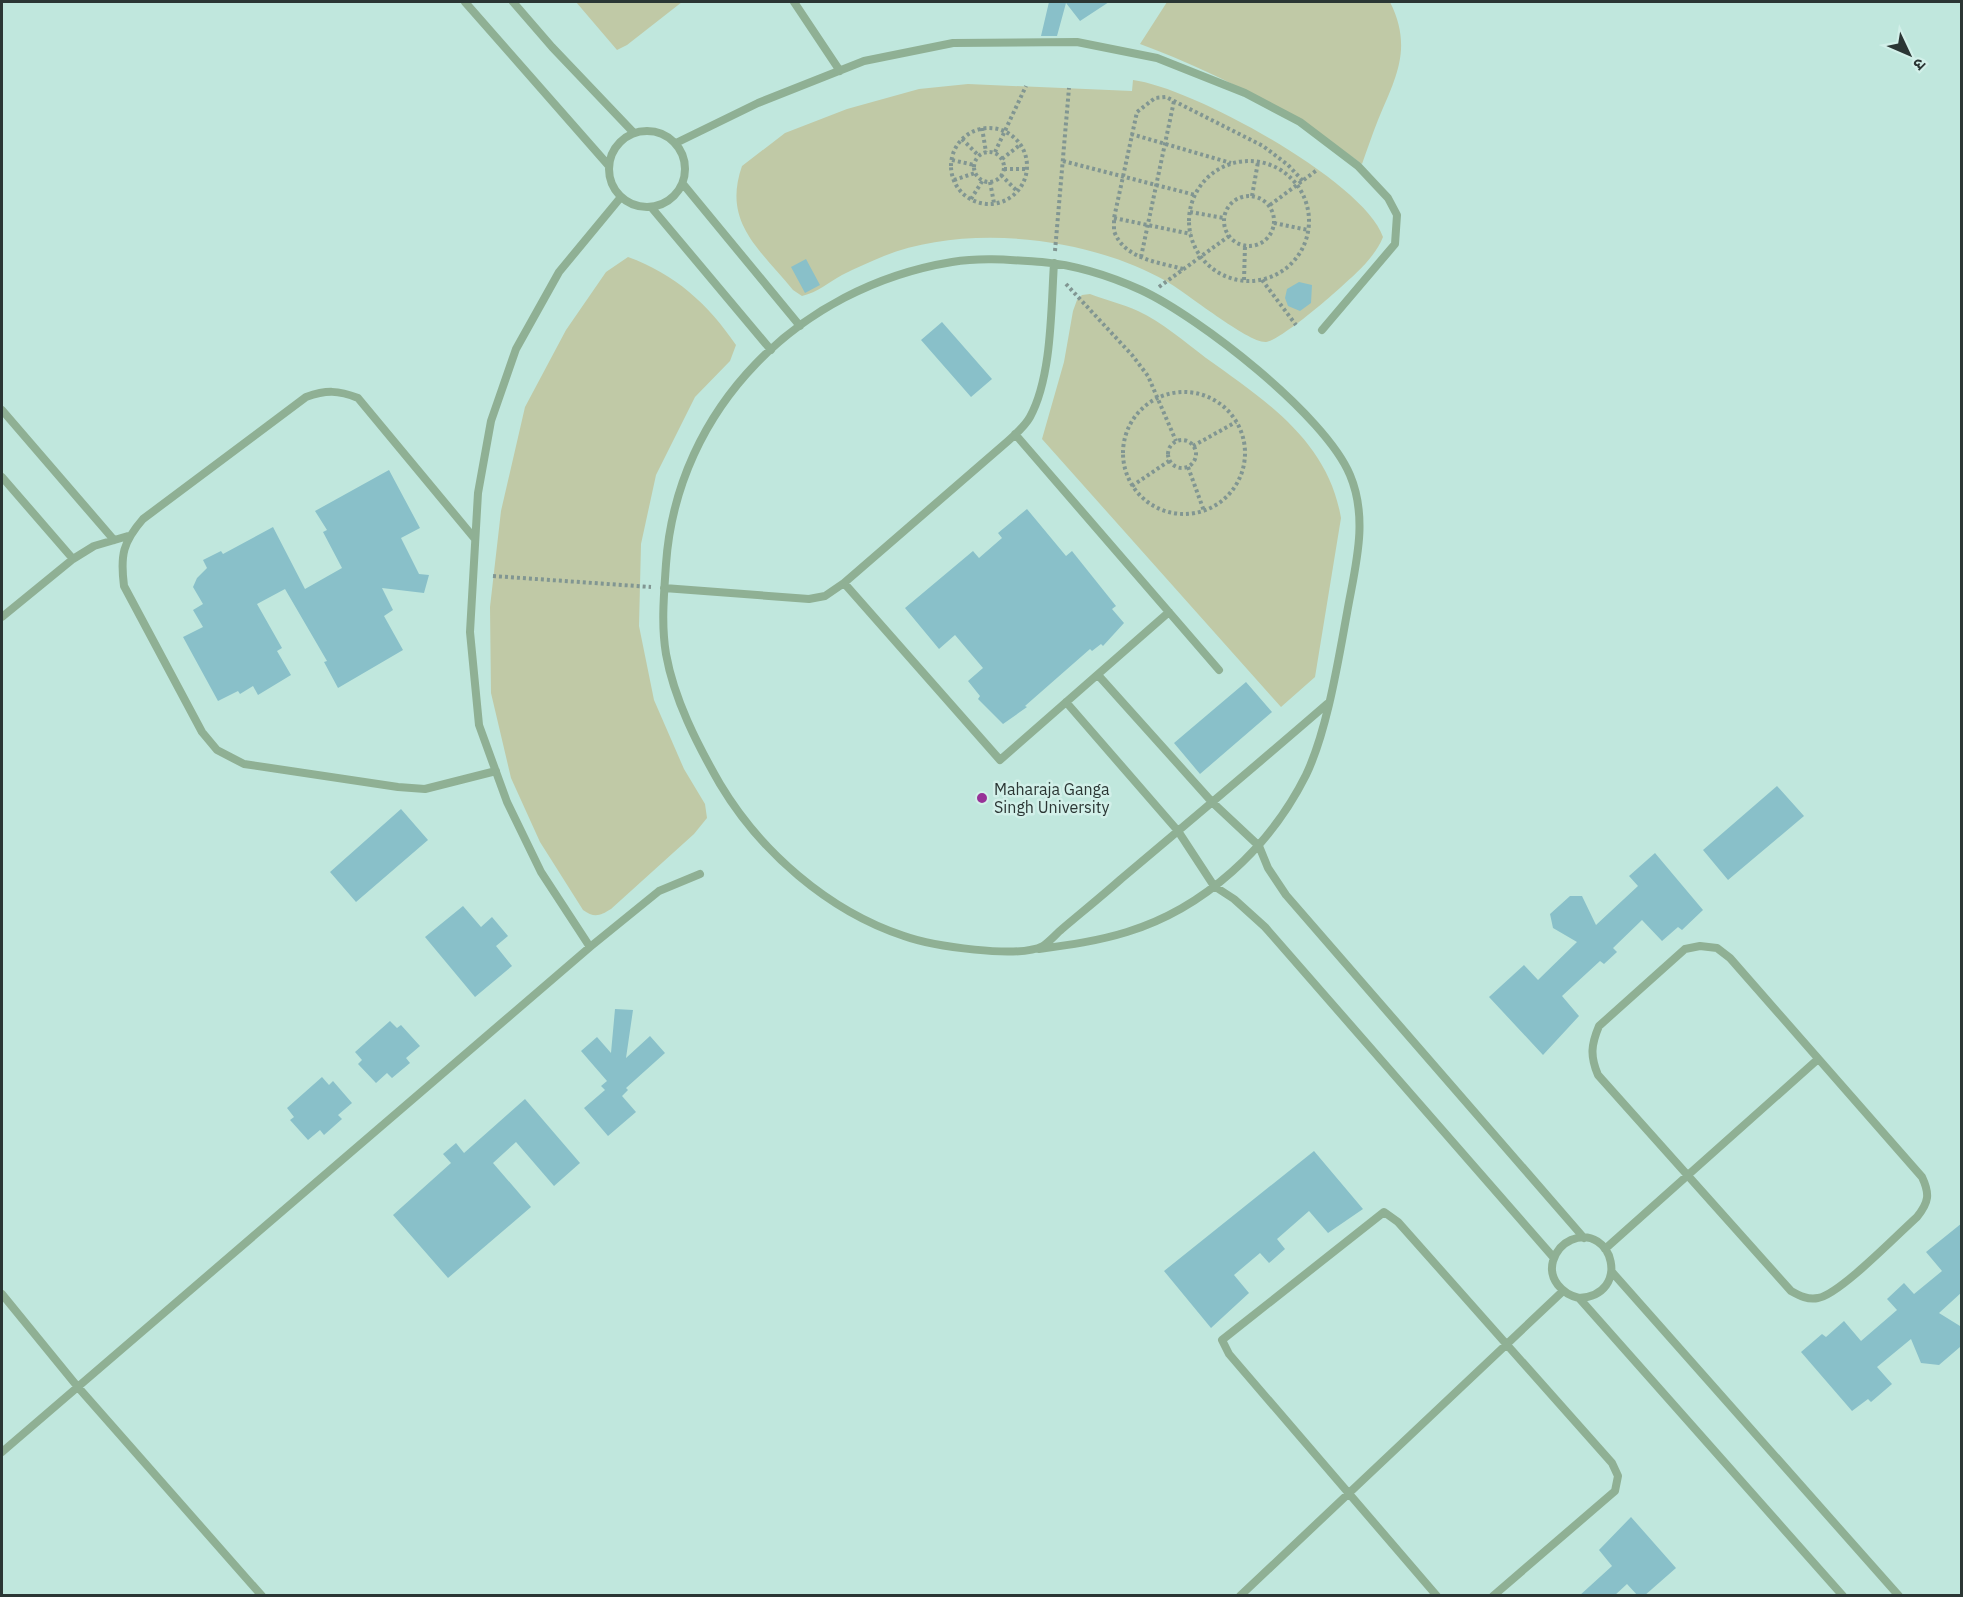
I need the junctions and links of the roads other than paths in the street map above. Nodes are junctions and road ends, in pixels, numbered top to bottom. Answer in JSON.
{"nodes":[{"id":1,"x":465,"y":2,"type":"edge"},
{"id":2,"x":513,"y":2,"type":"edge"},
{"id":3,"x":794,"y":2,"type":"edge"},
{"id":4,"x":840,"y":70,"type":"junction"},
{"id":5,"x":633,"y":132,"type":"junction"},
{"id":6,"x":676,"y":143,"type":"junction"},
{"id":7,"x":609,"y":166,"type":"junction"},
{"id":8,"x":683,"y":184,"type":"junction"},
{"id":9,"x":621,"y":197,"type":"junction"},
{"id":10,"x":651,"y":207,"type":"junction"},
{"id":11,"x":1054,"y":267,"type":"junction"},
{"id":12,"x":800,"y":326,"type":"junction"},
{"id":13,"x":1322,"y":330,"type":"dead end"},
{"id":14,"x":771,"y":350,"type":"junction"},
{"id":15,"x":2,"y":410,"type":"edge"},
{"id":16,"x":1015,"y":434,"type":"junction"},
{"id":17,"x":2,"y":477,"type":"edge"},
{"id":18,"x":128,"y":536,"type":"junction"},
{"id":19,"x":475,"y":539,"type":"junction"},
{"id":20,"x":114,"y":540,"type":"junction"},
{"id":21,"x":73,"y":559,"type":"junction"},
{"id":22,"x":844,"y":583,"type":"junction"},
{"id":23,"x":664,"y":588,"type":"junction"},
{"id":24,"x":1169,"y":612,"type":"junction"},
{"id":25,"x":2,"y":617,"type":"edge"},
{"id":26,"x":1219,"y":670,"type":"dead end"},
{"id":27,"x":1098,"y":675,"type":"junction"},
{"id":28,"x":1066,"y":702,"type":"junction"},
{"id":29,"x":1327,"y":704,"type":"junction"},
{"id":30,"x":496,"y":771,"type":"junction"},
{"id":31,"x":1212,"y":802,"type":"junction"},
{"id":32,"x":1178,"y":831,"type":"junction"},
{"id":33,"x":1259,"y":846,"type":"junction"},
{"id":34,"x":700,"y":874,"type":"dead end"},
{"id":35,"x":1214,"y":886,"type":"junction"},
{"id":36,"x":590,"y":947,"type":"junction"},
{"id":37,"x":1039,"y":949,"type":"junction"},
{"id":38,"x":1817,"y":1060,"type":"junction"},
{"id":39,"x":1688,"y":1177,"type":"junction"},
{"id":40,"x":1584,"y":1238,"type":"junction"},
{"id":41,"x":1605,"y":1249,"type":"junction"},
{"id":42,"x":1554,"y":1258,"type":"junction"},
{"id":43,"x":1612,"y":1272,"type":"junction"},
{"id":44,"x":1563,"y":1291,"type":"junction"},
{"id":45,"x":2,"y":1294,"type":"edge"},
{"id":46,"x":1579,"y":1298,"type":"junction"},
{"id":47,"x":1506,"y":1346,"type":"junction"},
{"id":48,"x":77,"y":1386,"type":"junction"},
{"id":49,"x":2,"y":1452,"type":"edge"},
{"id":50,"x":1348,"y":1494,"type":"junction"},
{"id":51,"x":262,"y":1596,"type":"edge"},
{"id":52,"x":1239,"y":1596,"type":"edge"},
{"id":53,"x":1437,"y":1596,"type":"edge"},
{"id":54,"x":1493,"y":1596,"type":"edge"},
{"id":55,"x":1843,"y":1596,"type":"edge"},
{"id":56,"x":1899,"y":1596,"type":"edge"}],
"edges":[{"from":1,"to":7,"type":"lane"},
{"from":2,"to":5,"type":"lane"},
{"from":3,"to":4,"type":"lane"},
{"from":4,"to":6,"type":"lane"},
{"from":4,"to":13,"type":"lane"},
{"from":5,"to":6,"type":"lane"},
{"from":5,"to":7,"type":"lane"},
{"from":6,"to":8,"type":"lane"},
{"from":7,"to":9,"type":"lane"},
{"from":8,"to":10,"type":"lane"},
{"from":8,"to":12,"type":"lane"},
{"from":9,"to":10,"type":"lane"},
{"from":9,"to":19,"type":"lane"},
{"from":10,"to":14,"type":"lane"},
{"from":11,"to":12,"type":"lane"},
{"from":11,"to":16,"type":"lane"},
{"from":11,"to":29,"type":"lane"},
{"from":12,"to":14,"type":"lane"},
{"from":14,"to":23,"type":"lane"},
{"from":15,"to":20,"type":"lane"},
{"from":16,"to":22,"type":"lane"},
{"from":16,"to":24,"type":"lane"},
{"from":17,"to":21,"type":"lane"},
{"from":18,"to":19,"type":"lane"},
{"from":18,"to":20,"type":"lane"},
{"from":18,"to":30,"type":"lane"},
{"from":19,"to":30,"type":"lane"},
{"from":20,"to":21,"type":"lane"},
{"from":21,"to":25,"type":"lane"},
{"from":22,"to":23,"type":"lane"},
{"from":22,"to":28,"type":"lane"},
{"from":23,"to":37,"type":"lane"},
{"from":24,"to":26,"type":"lane"},
{"from":24,"to":27,"type":"lane"},
{"from":27,"to":28,"type":"lane"},
{"from":27,"to":31,"type":"lane"},
{"from":28,"to":32,"type":"lane"},
{"from":29,"to":31,"type":"lane"},
{"from":29,"to":33,"type":"lane"},
{"from":30,"to":36,"type":"lane"},
{"from":31,"to":32,"type":"lane"},
{"from":31,"to":33,"type":"lane"},
{"from":32,"to":35,"type":"lane"},
{"from":32,"to":37,"type":"lane"},
{"from":33,"to":35,"type":"lane"},
{"from":33,"to":40,"type":"lane"},
{"from":34,"to":36,"type":"lane"},
{"from":35,"to":37,"type":"lane"},
{"from":35,"to":42,"type":"lane"},
{"from":36,"to":48,"type":"lane"},
{"from":38,"to":39,"type":"lane"},
{"from":38,"to":39,"type":"lane"},
{"from":38,"to":39,"type":"lane"},
{"from":39,"to":41,"type":"lane"},
{"from":40,"to":41,"type":"lane"},
{"from":40,"to":42,"type":"lane"},
{"from":41,"to":43,"type":"lane"},
{"from":42,"to":44,"type":"lane"},
{"from":43,"to":46,"type":"lane"},
{"from":43,"to":56,"type":"lane"},
{"from":44,"to":46,"type":"lane"},
{"from":44,"to":47,"type":"lane"},
{"from":45,"to":48,"type":"lane"},
{"from":46,"to":55,"type":"lane"},
{"from":47,"to":50,"type":"lane"},
{"from":47,"to":50,"type":"lane"},
{"from":47,"to":54,"type":"lane"},
{"from":48,"to":49,"type":"lane"},
{"from":48,"to":51,"type":"lane"},
{"from":50,"to":52,"type":"lane"},
{"from":50,"to":53,"type":"lane"}]}
